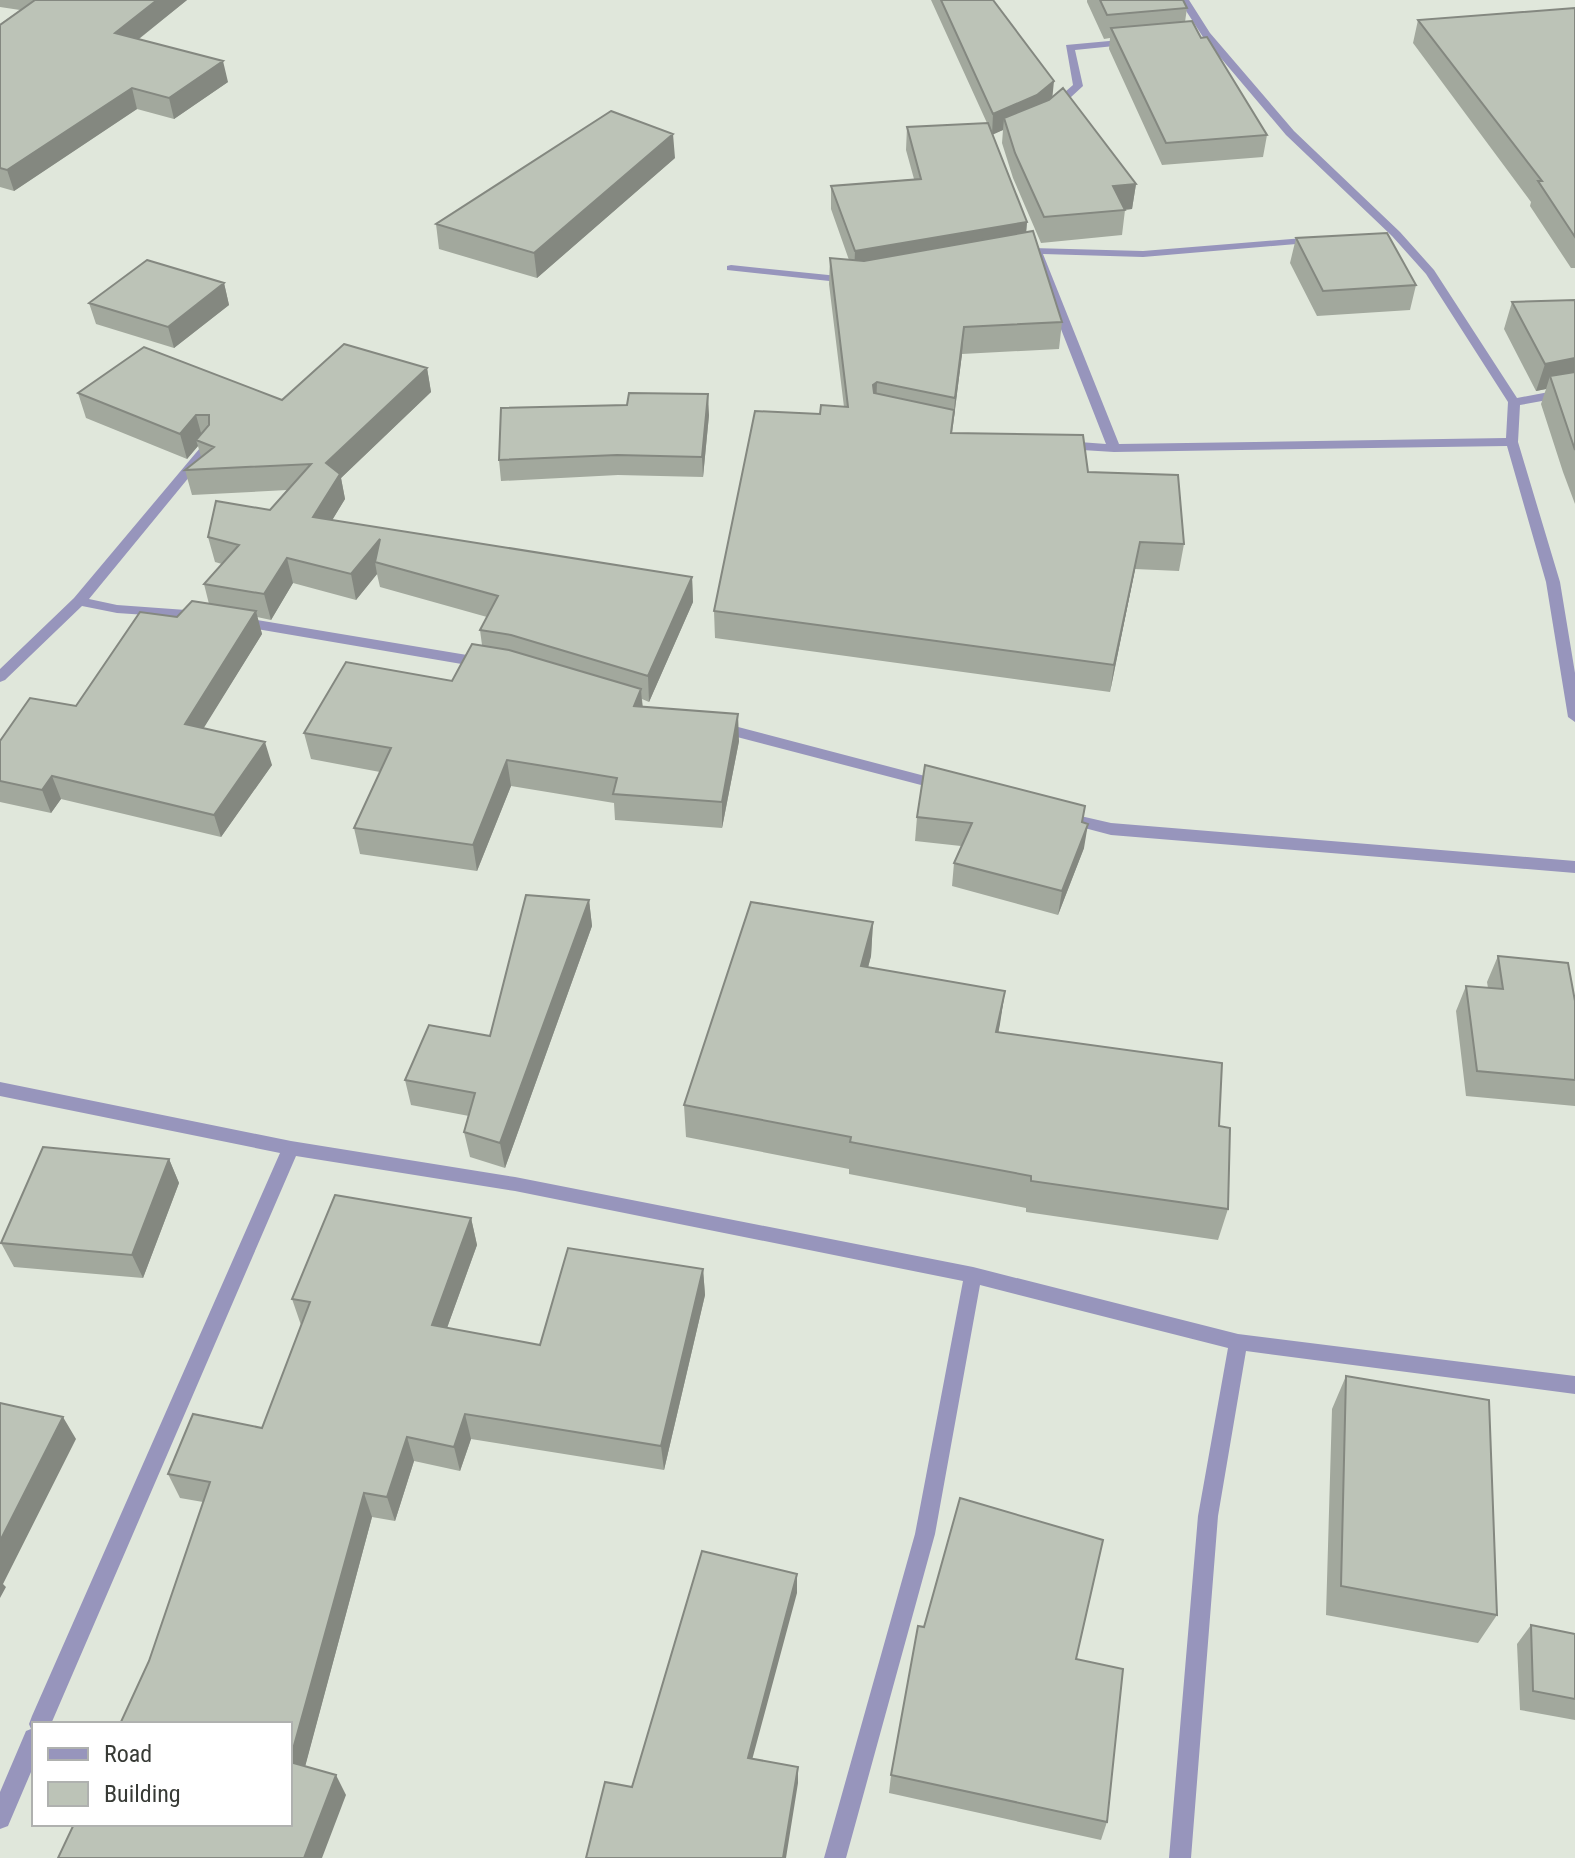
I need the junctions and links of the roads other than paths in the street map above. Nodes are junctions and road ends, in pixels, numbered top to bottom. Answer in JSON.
{"nodes":[{"id":1,"x":1184,"y":0,"type":"edge"},
{"id":2,"x":1206,"y":35,"type":"junction"},
{"id":3,"x":1191,"y":37,"type":"edge"},
{"id":4,"x":1146,"y":41,"type":"edge"},
{"id":5,"x":1041,"y":120,"type":"edge"},
{"id":6,"x":1396,"y":234,"type":"junction"},
{"id":7,"x":1380,"y":235,"type":"edge"},
{"id":8,"x":1029,"y":236,"type":"edge"},
{"id":9,"x":1332,"y":239,"type":"edge"},
{"id":10,"x":1036,"y":250,"type":"junction"},
{"id":11,"x":1020,"y":253,"type":"edge"},
{"id":12,"x":731,"y":268,"type":"dead end"},
{"id":13,"x":863,"y":282,"type":"edge"},
{"id":14,"x":1575,"y":391,"type":"edge"},
{"id":15,"x":1514,"y":402,"type":"junction"},
{"id":16,"x":1512,"y":442,"type":"junction"},
{"id":17,"x":209,"y":445,"type":"edge"},
{"id":18,"x":1057,"y":445,"type":"edge"},
{"id":19,"x":1114,"y":448,"type":"junction"},
{"id":20,"x":79,"y":601,"type":"junction"},
{"id":21,"x":499,"y":665,"type":"edge"},
{"id":22,"x":0,"y":677,"type":"edge"},
{"id":23,"x":1575,"y":717,"type":"edge"},
{"id":24,"x":701,"y":723,"type":"edge"},
{"id":25,"x":958,"y":789,"type":"edge"},
{"id":26,"x":1048,"y":813,"type":"edge"},
{"id":27,"x":1575,"y":867,"type":"edge"},
{"id":28,"x":0,"y":1089,"type":"edge"},
{"id":29,"x":291,"y":1148,"type":"junction"},
{"id":30,"x":973,"y":1275,"type":"junction"},
{"id":31,"x":1238,"y":1342,"type":"junction"},
{"id":32,"x":1575,"y":1385,"type":"edge"},
{"id":33,"x":41,"y":1722,"type":"edge"},
{"id":34,"x":32,"y":1744,"type":"edge"},
{"id":35,"x":0,"y":1818,"type":"edge"},
{"id":36,"x":835,"y":1858,"type":"edge"},
{"id":37,"x":1180,"y":1858,"type":"edge"}],
"edges":[{"from":1,"to":2,"type":"street"},
{"from":2,"to":3,"type":"street"},
{"from":2,"to":6,"type":"street"},
{"from":4,"to":5,"type":"street"},
{"from":6,"to":7,"type":"street"},
{"from":6,"to":15,"type":"street"},
{"from":8,"to":10,"type":"street"},
{"from":9,"to":10,"type":"street"},
{"from":10,"to":11,"type":"street"},
{"from":10,"to":19,"type":"street"},
{"from":12,"to":13,"type":"street"},
{"from":14,"to":15,"type":"street"},
{"from":15,"to":16,"type":"street"},
{"from":16,"to":19,"type":"street"},
{"from":16,"to":23,"type":"street"},
{"from":17,"to":20,"type":"street"},
{"from":18,"to":19,"type":"street"},
{"from":20,"to":21,"type":"street"},
{"from":20,"to":22,"type":"street"},
{"from":24,"to":25,"type":"street"},
{"from":26,"to":27,"type":"street"},
{"from":28,"to":29,"type":"street"},
{"from":29,"to":30,"type":"street"},
{"from":29,"to":33,"type":"street"},
{"from":30,"to":31,"type":"street"},
{"from":30,"to":36,"type":"street"},
{"from":31,"to":32,"type":"street"},
{"from":31,"to":37,"type":"street"},
{"from":34,"to":35,"type":"street"}]}
